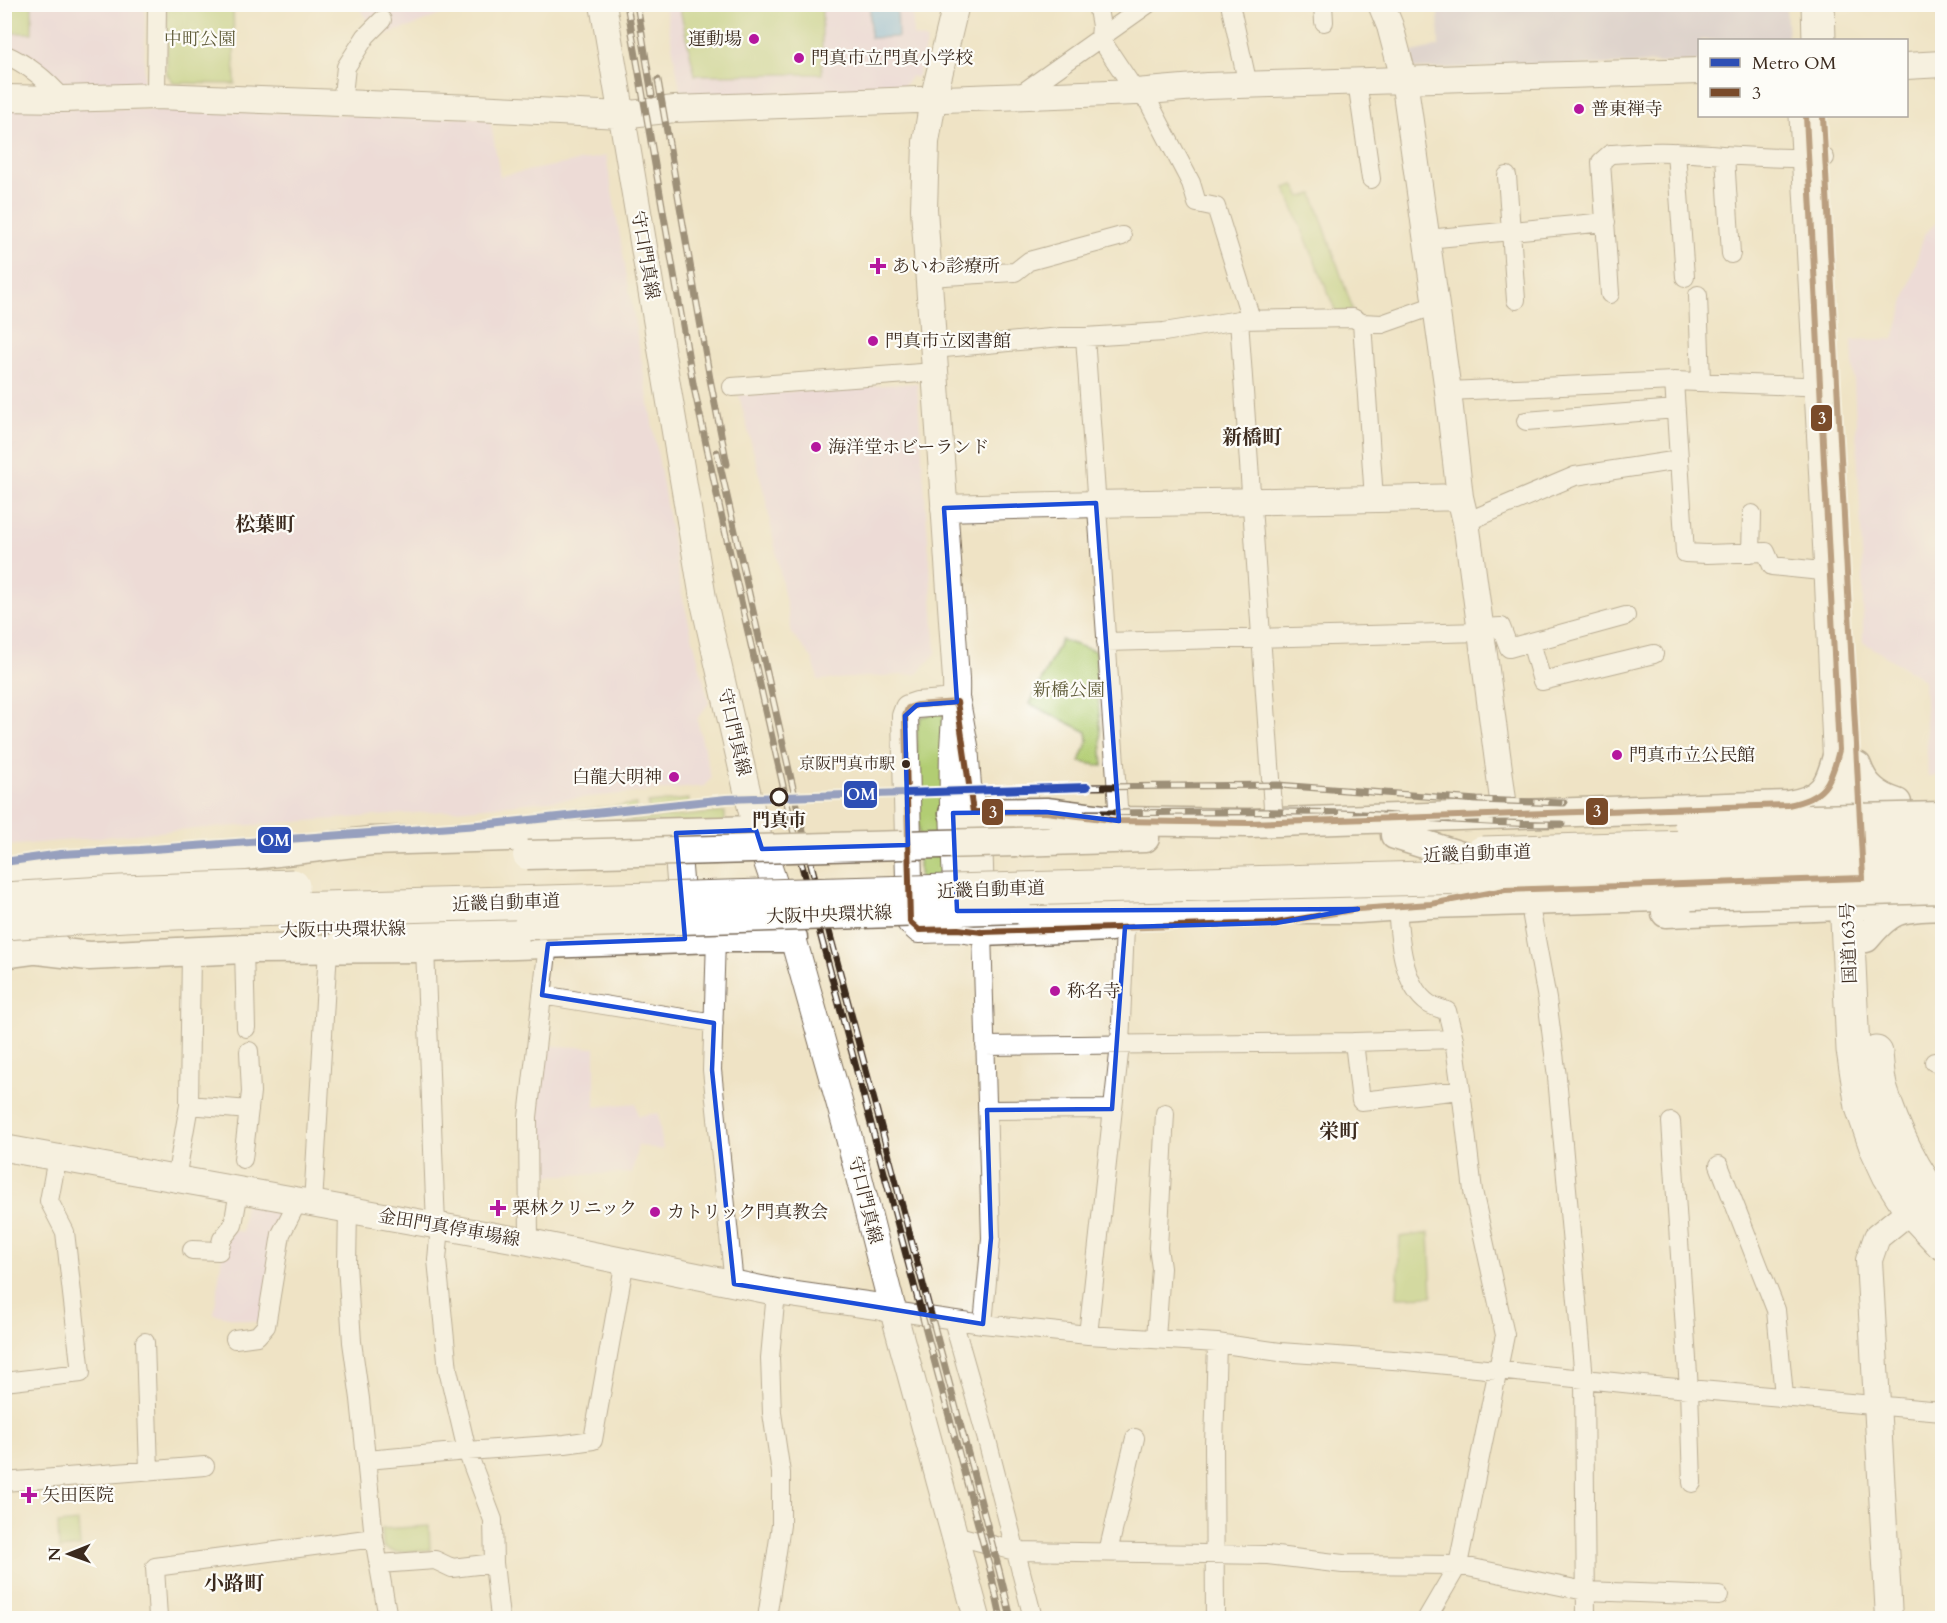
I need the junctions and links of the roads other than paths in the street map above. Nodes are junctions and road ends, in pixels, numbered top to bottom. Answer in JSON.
{"nodes":[{"id":1,"x":158,"y":4,"type":"edge"},
{"id":2,"x":603,"y":4,"type":"edge"},
{"id":3,"x":956,"y":4,"type":"edge"},
{"id":4,"x":1097,"y":4,"type":"edge"},
{"id":5,"x":1148,"y":4,"type":"edge"},
{"id":6,"x":1230,"y":4,"type":"edge"},
{"id":7,"x":1381,"y":4,"type":"edge"},
{"id":8,"x":1801,"y":4,"type":"edge"},
{"id":9,"x":1818,"y":4,"type":"edge"},
{"id":10,"x":382,"y":20,"type":"dead end"},
{"id":11,"x":1100,"y":39,"type":"junction"},
{"id":12,"x":1803,"y":39,"type":"edge"},
{"id":13,"x":1820,"y":39,"type":"edge"},
{"id":14,"x":4,"y":54,"type":"edge"},
{"id":15,"x":1942,"y":64,"type":"edge"},
{"id":16,"x":1908,"y":66,"type":"edge"},
{"id":17,"x":1698,"y":70,"type":"edge"},
{"id":18,"x":1404,"y":79,"type":"junction"},
{"id":19,"x":1357,"y":81,"type":"junction"},
{"id":20,"x":1248,"y":85,"type":"junction"},
{"id":21,"x":1136,"y":92,"type":"junction"},
{"id":22,"x":156,"y":96,"type":"junction"},
{"id":23,"x":1018,"y":96,"type":"junction"},
{"id":24,"x":4,"y":98,"type":"edge"},
{"id":25,"x":63,"y":99,"type":"junction"},
{"id":26,"x":933,"y":100,"type":"junction"},
{"id":27,"x":342,"y":104,"type":"junction"},
{"id":28,"x":621,"y":116,"type":"junction"},
{"id":29,"x":1806,"y":117,"type":"edge"},
{"id":30,"x":1823,"y":117,"type":"edge"},
{"id":31,"x":1676,"y":152,"type":"junction"},
{"id":32,"x":1725,"y":156,"type":"junction"},
{"id":33,"x":1816,"y":158,"type":"junction"},
{"id":34,"x":1507,"y":176,"type":"dead end"},
{"id":35,"x":1371,"y":179,"type":"dead end"},
{"id":36,"x":1606,"y":222,"type":"junction"},
{"id":37,"x":1511,"y":231,"type":"junction"},
{"id":38,"x":1122,"y":236,"type":"dead end"},
{"id":39,"x":1427,"y":239,"type":"junction"},
{"id":40,"x":1731,"y":254,"type":"dead end"},
{"id":41,"x":927,"y":277,"type":"junction"},
{"id":42,"x":1685,"y":278,"type":"dead end"},
{"id":43,"x":1610,"y":294,"type":"dead end"},
{"id":44,"x":1698,"y":295,"type":"dead end"},
{"id":45,"x":1516,"y":300,"type":"dead end"},
{"id":46,"x":1436,"y":305,"type":"junction"},
{"id":47,"x":1245,"y":319,"type":"junction"},
{"id":48,"x":1362,"y":323,"type":"junction"},
{"id":49,"x":1085,"y":337,"type":"junction"},
{"id":50,"x":934,"y":361,"type":"junction"},
{"id":51,"x":1674,"y":381,"type":"junction"},
{"id":52,"x":1701,"y":382,"type":"junction"},
{"id":53,"x":732,"y":387,"type":"dead end"},
{"id":54,"x":1828,"y":387,"type":"junction"},
{"id":55,"x":1448,"y":391,"type":"junction"},
{"id":56,"x":1676,"y":409,"type":"junction"},
{"id":57,"x":1526,"y":421,"type":"dead end"},
{"id":58,"x":1680,"y":460,"type":"junction"},
{"id":59,"x":1460,"y":497,"type":"junction"},
{"id":60,"x":1374,"y":499,"type":"junction"},
{"id":61,"x":1252,"y":502,"type":"junction"},
{"id":62,"x":1096,"y":503,"type":"junction"},
{"id":63,"x":944,"y":508,"type":"junction"},
{"id":64,"x":1752,"y":514,"type":"dead end"},
{"id":65,"x":1466,"y":522,"type":"junction"},
{"id":66,"x":1751,"y":553,"type":"junction"},
{"id":67,"x":1831,"y":572,"type":"junction"},
{"id":68,"x":1626,"y":616,"type":"dead end"},
{"id":69,"x":1481,"y":630,"type":"junction"},
{"id":70,"x":1262,"y":639,"type":"junction"},
{"id":71,"x":1106,"y":642,"type":"junction"},
{"id":72,"x":1531,"y":642,"type":"junction"},
{"id":73,"x":1654,"y":654,"type":"dead end"},
{"id":74,"x":957,"y":702,"type":"junction"},
{"id":75,"x":1848,"y":758,"type":"junction"},
{"id":76,"x":1942,"y":802,"type":"edge"},
{"id":77,"x":1897,"y":803,"type":"junction"},
{"id":78,"x":963,"y":812,"type":"junction"},
{"id":79,"x":1504,"y":815,"type":"junction"},
{"id":80,"x":1942,"y":816,"type":"edge"},
{"id":81,"x":1119,"y":821,"type":"junction"},
{"id":82,"x":1269,"y":822,"type":"junction"},
{"id":83,"x":756,"y":830,"type":"junction"},
{"id":84,"x":1942,"y":830,"type":"edge"},
{"id":85,"x":676,"y":832,"type":"junction"},
{"id":86,"x":1381,"y":835,"type":"junction"},
{"id":87,"x":1147,"y":838,"type":"junction"},
{"id":88,"x":1942,"y":840,"type":"edge"},
{"id":89,"x":1942,"y":852,"type":"edge"},
{"id":90,"x":1853,"y":855,"type":"junction"},
{"id":91,"x":177,"y":864,"type":"junction"},
{"id":92,"x":1942,"y":864,"type":"edge"},
{"id":93,"x":4,"y":877,"type":"edge"},
{"id":94,"x":1942,"y":889,"type":"edge"},
{"id":95,"x":4,"y":899,"type":"edge"},
{"id":96,"x":1431,"y":904,"type":"junction"},
{"id":97,"x":1397,"y":906,"type":"junction"},
{"id":98,"x":1942,"y":906,"type":"edge"},
{"id":99,"x":1358,"y":909,"type":"junction"},
{"id":100,"x":1795,"y":909,"type":"junction"},
{"id":101,"x":1532,"y":917,"type":"junction"},
{"id":102,"x":4,"y":923,"type":"edge"},
{"id":103,"x":1125,"y":927,"type":"junction"},
{"id":104,"x":970,"y":930,"type":"junction"},
{"id":105,"x":538,"y":934,"type":"junction"},
{"id":106,"x":716,"y":938,"type":"junction"},
{"id":107,"x":793,"y":938,"type":"junction"},
{"id":108,"x":1866,"y":938,"type":"junction"},
{"id":109,"x":685,"y":939,"type":"junction"},
{"id":110,"x":425,"y":948,"type":"junction"},
{"id":111,"x":328,"y":949,"type":"junction"},
{"id":112,"x":38,"y":950,"type":"junction"},
{"id":113,"x":244,"y":950,"type":"junction"},
{"id":114,"x":191,"y":951,"type":"junction"},
{"id":115,"x":4,"y":954,"type":"edge"},
{"id":116,"x":1850,"y":974,"type":"junction"},
{"id":117,"x":542,"y":995,"type":"junction"},
{"id":118,"x":714,"y":1023,"type":"junction"},
{"id":119,"x":246,"y":1029,"type":"dead end"},
{"id":120,"x":1454,"y":1039,"type":"junction"},
{"id":121,"x":1354,"y":1042,"type":"junction"},
{"id":122,"x":1120,"y":1045,"type":"junction"},
{"id":123,"x":985,"y":1046,"type":"junction"},
{"id":124,"x":249,"y":1051,"type":"dead end"},
{"id":125,"x":1461,"y":1090,"type":"junction"},
{"id":126,"x":189,"y":1105,"type":"junction"},
{"id":127,"x":1112,"y":1109,"type":"junction"},
{"id":128,"x":249,"y":1110,"type":"junction"},
{"id":129,"x":987,"y":1110,"type":"junction"},
{"id":130,"x":1165,"y":1113,"type":"dead end"},
{"id":131,"x":1671,"y":1122,"type":"dead end"},
{"id":132,"x":4,"y":1148,"type":"edge"},
{"id":133,"x":57,"y":1158,"type":"junction"},
{"id":134,"x":243,"y":1158,"type":"dead end"},
{"id":135,"x":1719,"y":1165,"type":"dead end"},
{"id":136,"x":176,"y":1179,"type":"junction"},
{"id":137,"x":239,"y":1191,"type":"junction"},
{"id":138,"x":305,"y":1202,"type":"junction"},
{"id":139,"x":1928,"y":1203,"type":"edge"},
{"id":140,"x":348,"y":1210,"type":"junction"},
{"id":141,"x":438,"y":1226,"type":"junction"},
{"id":142,"x":529,"y":1242,"type":"junction"},
{"id":143,"x":1942,"y":1243,"type":"edge"},
{"id":144,"x":192,"y":1250,"type":"dead end"},
{"id":145,"x":625,"y":1260,"type":"junction"},
{"id":146,"x":734,"y":1284,"type":"junction"},
{"id":147,"x":776,"y":1292,"type":"junction"},
{"id":148,"x":893,"y":1311,"type":"junction"},
{"id":149,"x":953,"y":1320,"type":"junction"},
{"id":150,"x":982,"y":1324,"type":"junction"},
{"id":151,"x":1088,"y":1335,"type":"junction"},
{"id":152,"x":1156,"y":1338,"type":"junction"},
{"id":153,"x":236,"y":1339,"type":"dead end"},
{"id":154,"x":145,"y":1342,"type":"dead end"},
{"id":155,"x":1217,"y":1343,"type":"junction"},
{"id":156,"x":1499,"y":1371,"type":"junction"},
{"id":157,"x":1584,"y":1379,"type":"junction"},
{"id":158,"x":4,"y":1382,"type":"edge"},
{"id":159,"x":1689,"y":1389,"type":"junction"},
{"id":160,"x":1784,"y":1396,"type":"junction"},
{"id":161,"x":1876,"y":1405,"type":"junction"},
{"id":162,"x":1942,"y":1411,"type":"edge"},
{"id":163,"x":1136,"y":1438,"type":"dead end"},
{"id":164,"x":467,"y":1451,"type":"junction"},
{"id":165,"x":367,"y":1460,"type":"junction"},
{"id":166,"x":205,"y":1466,"type":"dead end"},
{"id":167,"x":148,"y":1470,"type":"junction"},
{"id":168,"x":4,"y":1482,"type":"edge"},
{"id":169,"x":1692,"y":1483,"type":"dead end"},
{"id":170,"x":954,"y":1535,"type":"junction"},
{"id":171,"x":374,"y":1538,"type":"junction"},
{"id":172,"x":1015,"y":1551,"type":"junction"},
{"id":173,"x":1108,"y":1552,"type":"junction"},
{"id":174,"x":1214,"y":1554,"type":"junction"},
{"id":175,"x":494,"y":1563,"type":"junction"},
{"id":176,"x":379,"y":1564,"type":"junction"},
{"id":177,"x":1458,"y":1564,"type":"junction"},
{"id":178,"x":1585,"y":1591,"type":"junction"},
{"id":179,"x":1719,"y":1596,"type":"dead end"},
{"id":180,"x":158,"y":1618,"type":"edge"},
{"id":181,"x":388,"y":1618,"type":"edge"},
{"id":182,"x":500,"y":1618,"type":"edge"},
{"id":183,"x":767,"y":1618,"type":"edge"},
{"id":184,"x":976,"y":1618,"type":"edge"},
{"id":185,"x":1033,"y":1618,"type":"edge"},
{"id":186,"x":1215,"y":1618,"type":"edge"},
{"id":187,"x":1427,"y":1618,"type":"edge"},
{"id":188,"x":1586,"y":1618,"type":"edge"},
{"id":189,"x":1889,"y":1618,"type":"edge"}],
"edges":[{"from":1,"to":22,"type":"street"},
{"from":2,"to":28,"type":"street","name":"守口門真線"},
{"from":3,"to":26,"type":"street"},
{"from":4,"to":11,"type":"street"},
{"from":5,"to":11,"type":"street"},
{"from":6,"to":20,"type":"street"},
{"from":7,"to":18,"type":"street"},
{"from":8,"to":12,"type":"highway"},
{"from":9,"to":13,"type":"highway"},
{"from":10,"to":27,"type":"street"},
{"from":11,"to":21,"type":"street"},
{"from":11,"to":23,"type":"street"},
{"from":14,"to":25,"type":"street"},
{"from":15,"to":16,"type":"street"},
{"from":17,"to":18,"type":"street"},
{"from":18,"to":19,"type":"street"},
{"from":18,"to":39,"type":"street"},
{"from":19,"to":20,"type":"street"},
{"from":19,"to":35,"type":"street"},
{"from":20,"to":21,"type":"street"},
{"from":21,"to":23,"type":"street"},
{"from":21,"to":47,"type":"street"},
{"from":22,"to":25,"type":"street"},
{"from":22,"to":27,"type":"street"},
{"from":23,"to":26,"type":"street"},
{"from":24,"to":25,"type":"street"},
{"from":26,"to":28,"type":"street"},
{"from":26,"to":41,"type":"street"},
{"from":27,"to":28,"type":"street"},
{"from":28,"to":83,"type":"street","name":"守口門真線"},
{"from":29,"to":33,"type":"highway","name":"国道163号"},
{"from":30,"to":33,"type":"highway","name":"国道163号"},
{"from":31,"to":32,"type":"street"},
{"from":31,"to":36,"type":"street"},
{"from":31,"to":42,"type":"street"},
{"from":32,"to":33,"type":"street"},
{"from":32,"to":40,"type":"street"},
{"from":33,"to":54,"type":"highway","name":"国道163号"},
{"from":34,"to":37,"type":"street"},
{"from":36,"to":37,"type":"street"},
{"from":36,"to":43,"type":"street"},
{"from":37,"to":39,"type":"street"},
{"from":37,"to":45,"type":"street"},
{"from":38,"to":41,"type":"street"},
{"from":39,"to":46,"type":"street"},
{"from":41,"to":50,"type":"street"},
{"from":44,"to":52,"type":"street"},
{"from":46,"to":48,"type":"street"},
{"from":46,"to":55,"type":"street"},
{"from":47,"to":48,"type":"street"},
{"from":47,"to":49,"type":"street"},
{"from":47,"to":61,"type":"street"},
{"from":48,"to":60,"type":"street"},
{"from":49,"to":50,"type":"street"},
{"from":49,"to":62,"type":"street"},
{"from":50,"to":53,"type":"street"},
{"from":50,"to":63,"type":"street"},
{"from":51,"to":52,"type":"street"},
{"from":51,"to":55,"type":"street"},
{"from":51,"to":56,"type":"street"},
{"from":52,"to":54,"type":"street"},
{"from":54,"to":67,"type":"highway","name":"国道163号"},
{"from":54,"to":75,"type":"highway","name":"国道163号"},
{"from":55,"to":59,"type":"street"},
{"from":56,"to":57,"type":"street"},
{"from":56,"to":58,"type":"street"},
{"from":58,"to":65,"type":"street"},
{"from":58,"to":66,"type":"street"},
{"from":59,"to":60,"type":"street"},
{"from":59,"to":65,"type":"street"},
{"from":60,"to":61,"type":"street"},
{"from":61,"to":62,"type":"street"},
{"from":61,"to":70,"type":"street"},
{"from":62,"to":63,"type":"street"},
{"from":62,"to":71,"type":"street"},
{"from":63,"to":74,"type":"street"},
{"from":64,"to":66,"type":"street"},
{"from":65,"to":69,"type":"street"},
{"from":66,"to":67,"type":"street"},
{"from":67,"to":75,"type":"highway","name":"国道163号"},
{"from":68,"to":72,"type":"street"},
{"from":69,"to":70,"type":"street"},
{"from":69,"to":72,"type":"street"},
{"from":69,"to":79,"type":"street"},
{"from":70,"to":71,"type":"street"},
{"from":70,"to":82,"type":"street"},
{"from":71,"to":81,"type":"street"},
{"from":72,"to":73,"type":"street"},
{"from":74,"to":78,"type":"street"},
{"from":74,"to":104,"type":"street"},
{"from":75,"to":77,"type":"main road"},
{"from":75,"to":79,"type":"main road"},
{"from":75,"to":90,"type":"highway","name":"国道163号"},
{"from":76,"to":77,"type":"main road"},
{"from":77,"to":90,"type":"main road"},
{"from":78,"to":81,"type":"main road"},
{"from":78,"to":104,"type":"street"},
{"from":79,"to":82,"type":"main road"},
{"from":80,"to":86,"type":"main road","bridge":true},
{"from":81,"to":82,"type":"main road"},
{"from":82,"to":86,"type":"main road"},
{"from":82,"to":87,"type":"main road"},
{"from":83,"to":85,"type":"main road"},
{"from":83,"to":107,"type":"street","name":"守口門真線"},
{"from":84,"to":90,"type":"main road"},
{"from":85,"to":91,"type":"main road"},
{"from":85,"to":109,"type":"street"},
{"from":86,"to":87,"type":"main road"},
{"from":86,"to":90,"type":"main road"},
{"from":87,"to":91,"type":"main road","bridge":true},
{"from":88,"to":95,"type":"highway","name":"近畿自動車道","bridge":true},
{"from":89,"to":90,"type":"main road"},
{"from":90,"to":96,"type":"main road"},
{"from":90,"to":100,"type":"main road"},
{"from":90,"to":108,"type":"highway","name":"国道163号"},
{"from":90,"to":116,"type":"highway","name":"国道163号"},
{"from":91,"to":93,"type":"main road"},
{"from":92,"to":102,"type":"highway","name":"近畿自動車道","bridge":true},
{"from":94,"to":96,"type":"main road","name":"大阪中央環状線","bridge":true},
{"from":96,"to":97,"type":"main road","name":"大阪中央環状線"},
{"from":96,"to":101,"type":"main road"},
{"from":97,"to":99,"type":"main road","name":"大阪中央環状線"},
{"from":97,"to":120,"type":"street"},
{"from":98,"to":108,"type":"main road"},
{"from":99,"to":103,"type":"main road"},
{"from":99,"to":105,"type":"main road","name":"大阪中央環状線","bridge":true},
{"from":100,"to":101,"type":"main road"},
{"from":100,"to":116,"type":"main road"},
{"from":101,"to":157,"type":"street"},
{"from":103,"to":104,"type":"main road"},
{"from":103,"to":122,"type":"street"},
{"from":104,"to":123,"type":"street"},
{"from":105,"to":109,"type":"main road"},
{"from":105,"to":110,"type":"main road"},
{"from":105,"to":112,"type":"main road","name":"大阪中央環状線"},
{"from":105,"to":117,"type":"street"},
{"from":106,"to":107,"type":"main road"},
{"from":106,"to":109,"type":"main road"},
{"from":106,"to":118,"type":"street"},
{"from":107,"to":148,"type":"street","name":"守口門真線"},
{"from":108,"to":139,"type":"highway","name":"国道163号"},
{"from":110,"to":111,"type":"main road"},
{"from":110,"to":141,"type":"street"},
{"from":111,"to":113,"type":"main road"},
{"from":111,"to":138,"type":"street"},
{"from":112,"to":114,"type":"main road"},
{"from":112,"to":115,"type":"main road","name":"大阪中央環状線"},
{"from":113,"to":114,"type":"main road"},
{"from":113,"to":119,"type":"street"},
{"from":114,"to":126,"type":"street"},
{"from":116,"to":139,"type":"highway","name":"国道163号"},
{"from":117,"to":118,"type":"street"},
{"from":117,"to":142,"type":"street"},
{"from":118,"to":146,"type":"street"},
{"from":120,"to":121,"type":"street"},
{"from":120,"to":125,"type":"street"},
{"from":121,"to":122,"type":"street"},
{"from":121,"to":125,"type":"street"},
{"from":122,"to":123,"type":"street"},
{"from":122,"to":127,"type":"street"},
{"from":123,"to":129,"type":"street"},
{"from":124,"to":128,"type":"street"},
{"from":125,"to":156,"type":"street"},
{"from":126,"to":128,"type":"street"},
{"from":126,"to":136,"type":"street"},
{"from":127,"to":129,"type":"street"},
{"from":127,"to":151,"type":"street"},
{"from":128,"to":134,"type":"street"},
{"from":129,"to":150,"type":"street"},
{"from":130,"to":152,"type":"street"},
{"from":131,"to":159,"type":"street"},
{"from":132,"to":133,"type":"street","name":"金田門真停車場線"},
{"from":133,"to":136,"type":"street","name":"金田門真停車場線"},
{"from":133,"to":158,"type":"street"},
{"from":135,"to":160,"type":"street"},
{"from":136,"to":137,"type":"street","name":"金田門真停車場線"},
{"from":137,"to":138,"type":"street","name":"金田門真停車場線"},
{"from":137,"to":144,"type":"street"},
{"from":138,"to":140,"type":"street","name":"金田門真停車場線"},
{"from":138,"to":153,"type":"street"},
{"from":139,"to":143,"type":"highway","name":"国道163号"},
{"from":139,"to":161,"type":"street"},
{"from":140,"to":141,"type":"street","name":"金田門真停車場線"},
{"from":140,"to":165,"type":"street"},
{"from":141,"to":142,"type":"street","name":"金田門真停車場線"},
{"from":141,"to":164,"type":"street"},
{"from":142,"to":145,"type":"street","name":"金田門真停車場線"},
{"from":145,"to":146,"type":"street","name":"金田門真停車場線"},
{"from":145,"to":164,"type":"street"},
{"from":146,"to":147,"type":"street","name":"金田門真停車場線"},
{"from":147,"to":148,"type":"street","name":"金田門真停車場線"},
{"from":147,"to":183,"type":"street"},
{"from":148,"to":149,"type":"street"},
{"from":148,"to":170,"type":"street","name":"守口門真線"},
{"from":149,"to":150,"type":"street"},
{"from":149,"to":172,"type":"street"},
{"from":150,"to":151,"type":"street"},
{"from":151,"to":152,"type":"street"},
{"from":152,"to":155,"type":"street"},
{"from":154,"to":167,"type":"street"},
{"from":155,"to":156,"type":"street"},
{"from":155,"to":174,"type":"street"},
{"from":156,"to":157,"type":"street"},
{"from":156,"to":177,"type":"street"},
{"from":157,"to":159,"type":"street"},
{"from":157,"to":178,"type":"street"},
{"from":159,"to":160,"type":"street"},
{"from":159,"to":169,"type":"street"},
{"from":160,"to":161,"type":"street"},
{"from":161,"to":162,"type":"street"},
{"from":161,"to":189,"type":"street"},
{"from":163,"to":173,"type":"street"},
{"from":164,"to":165,"type":"street"},
{"from":164,"to":175,"type":"street"},
{"from":165,"to":171,"type":"street"},
{"from":166,"to":167,"type":"street"},
{"from":167,"to":168,"type":"street"},
{"from":170,"to":172,"type":"street"},
{"from":170,"to":184,"type":"street","name":"守口門真線"},
{"from":171,"to":176,"type":"street"},
{"from":171,"to":180,"type":"street"},
{"from":172,"to":173,"type":"street"},
{"from":172,"to":185,"type":"street"},
{"from":173,"to":174,"type":"street"},
{"from":174,"to":177,"type":"street"},
{"from":174,"to":186,"type":"street"},
{"from":175,"to":176,"type":"street"},
{"from":175,"to":182,"type":"street"},
{"from":176,"to":181,"type":"street"},
{"from":177,"to":178,"type":"street"},
{"from":177,"to":187,"type":"street"},
{"from":178,"to":179,"type":"street"},
{"from":178,"to":188,"type":"street"}]}
